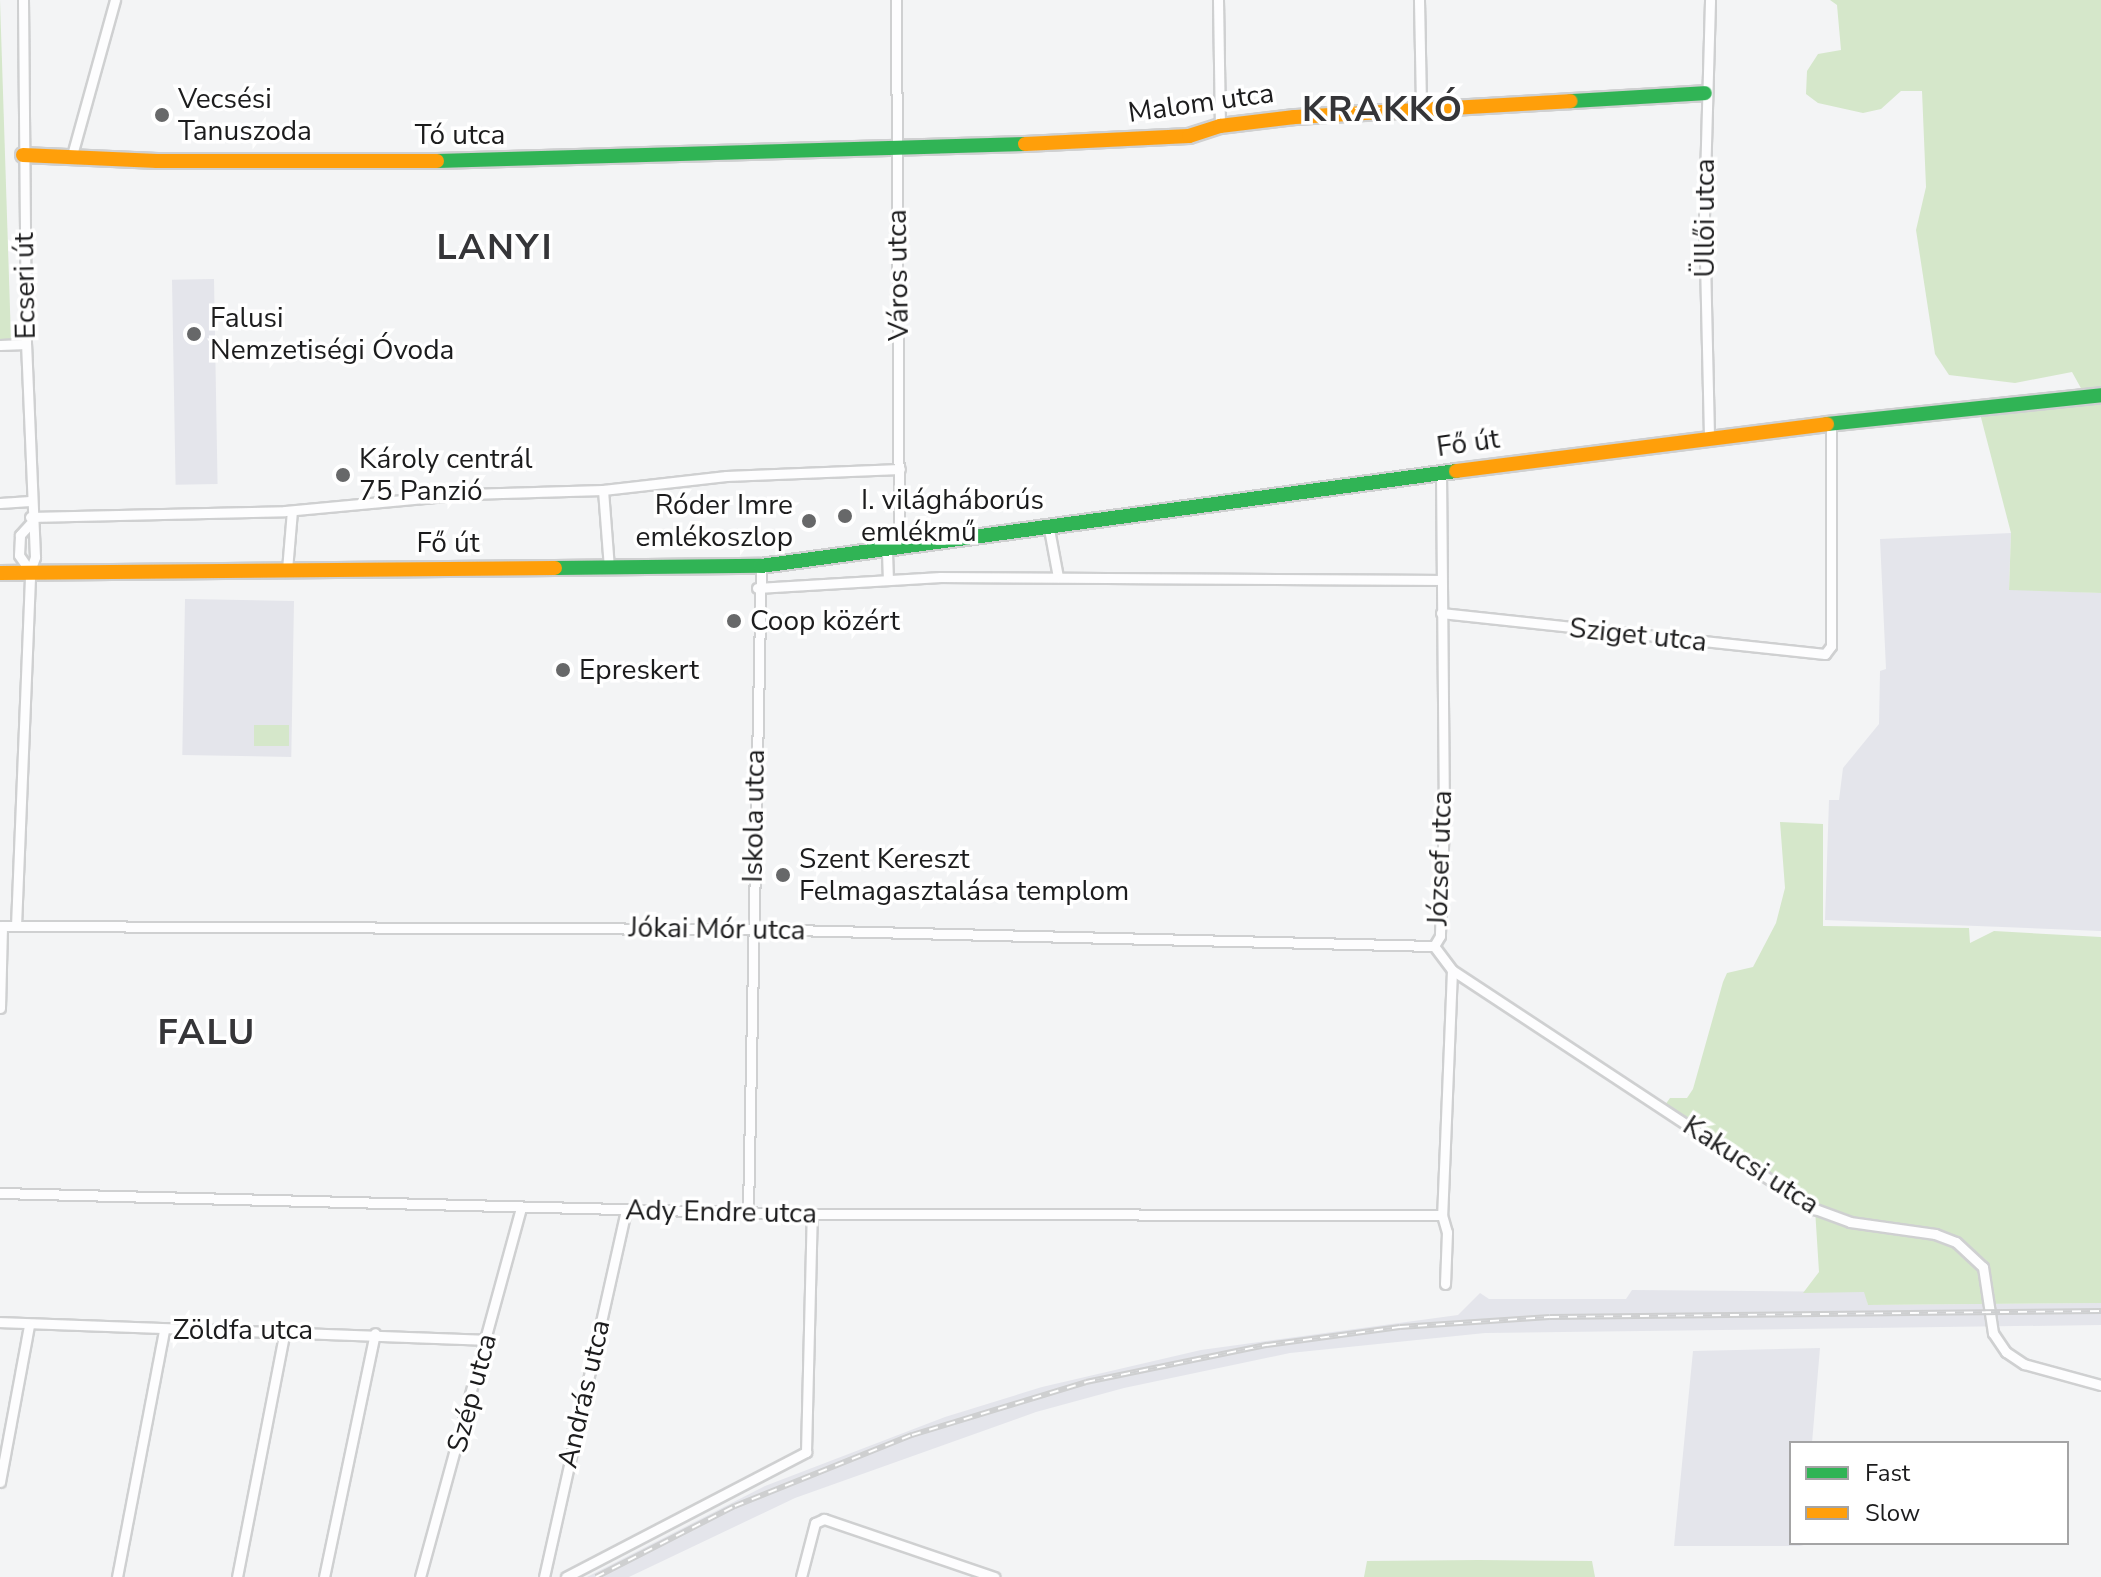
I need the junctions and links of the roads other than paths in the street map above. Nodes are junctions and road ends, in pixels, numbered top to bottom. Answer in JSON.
{"nodes":[{"id":1,"x":23,"y":0,"type":"edge"},
{"id":2,"x":115,"y":0,"type":"edge"},
{"id":3,"x":896,"y":0,"type":"edge"},
{"id":4,"x":1218,"y":0,"type":"edge"},
{"id":5,"x":1419,"y":0,"type":"edge"},
{"id":6,"x":1710,"y":0,"type":"edge"},
{"id":7,"x":1705,"y":93,"type":"junction"},
{"id":8,"x":1421,"y":109,"type":"junction"},
{"id":9,"x":1220,"y":126,"type":"junction"},
{"id":10,"x":897,"y":151,"type":"junction"},
{"id":11,"x":23,"y":155,"type":"junction"},
{"id":12,"x":72,"y":155,"type":"junction"},
{"id":13,"x":26,"y":344,"type":"junction"},
{"id":14,"x":0,"y":345,"type":"edge"},
{"id":15,"x":2101,"y":395,"type":"edge"},
{"id":16,"x":1831,"y":422,"type":"junction"},
{"id":17,"x":1709,"y":436,"type":"junction"},
{"id":18,"x":900,"y":469,"type":"junction"},
{"id":19,"x":1441,"y":472,"type":"junction"},
{"id":20,"x":603,"y":490,"type":"junction"},
{"id":21,"x":30,"y":501,"type":"junction"},
{"id":22,"x":0,"y":503,"type":"edge"},
{"id":23,"x":292,"y":511,"type":"junction"},
{"id":24,"x":30,"y":520,"type":"junction"},
{"id":25,"x":1049,"y":529,"type":"junction"},
{"id":26,"x":893,"y":551,"type":"junction"},
{"id":27,"x":761,"y":566,"type":"junction"},
{"id":28,"x":609,"y":568,"type":"junction"},
{"id":29,"x":287,"y":570,"type":"junction"},
{"id":30,"x":30,"y":571,"type":"junction"},
{"id":31,"x":0,"y":573,"type":"edge"},
{"id":32,"x":1058,"y":577,"type":"junction"},
{"id":33,"x":888,"y":579,"type":"junction"},
{"id":34,"x":1441,"y":580,"type":"junction"},
{"id":35,"x":757,"y":588,"type":"junction"},
{"id":36,"x":1441,"y":613,"type":"junction"},
{"id":37,"x":1,"y":926,"type":"edge"},
{"id":38,"x":16,"y":926,"type":"junction"},
{"id":39,"x":752,"y":929,"type":"junction"},
{"id":40,"x":1434,"y":946,"type":"junction"},
{"id":41,"x":1452,"y":970,"type":"junction"},
{"id":42,"x":0,"y":1008,"type":"edge"},
{"id":43,"x":0,"y":1193,"type":"edge"},
{"id":44,"x":521,"y":1209,"type":"junction"},
{"id":45,"x":626,"y":1210,"type":"junction"},
{"id":46,"x":748,"y":1211,"type":"junction"},
{"id":47,"x":812,"y":1214,"type":"junction"},
{"id":48,"x":1442,"y":1215,"type":"junction"},
{"id":49,"x":1445,"y":1284,"type":"dead end"},
{"id":50,"x":0,"y":1322,"type":"edge"},
{"id":51,"x":29,"y":1325,"type":"junction"},
{"id":52,"x":285,"y":1329,"type":"junction"},
{"id":53,"x":164,"y":1330,"type":"junction"},
{"id":54,"x":375,"y":1333,"type":"junction"},
{"id":55,"x":486,"y":1340,"type":"junction"},
{"id":56,"x":2101,"y":1385,"type":"edge"},
{"id":57,"x":0,"y":1482,"type":"edge"},
{"id":58,"x":117,"y":1577,"type":"edge"},
{"id":59,"x":237,"y":1577,"type":"edge"},
{"id":60,"x":324,"y":1577,"type":"edge"},
{"id":61,"x":420,"y":1577,"type":"edge"},
{"id":62,"x":544,"y":1577,"type":"edge"},
{"id":63,"x":566,"y":1577,"type":"edge"},
{"id":64,"x":801,"y":1577,"type":"edge"},
{"id":65,"x":994,"y":1577,"type":"edge"}],
"edges":[{"from":1,"to":11,"type":"street","name":"Ecseri út"},
{"from":2,"to":12,"type":"street"},
{"from":3,"to":10,"type":"street","name":"Város utca"},
{"from":4,"to":9,"type":"street"},
{"from":5,"to":8,"type":"street"},
{"from":6,"to":7,"type":"street","name":"Üllői utca"},
{"from":7,"to":8,"type":"main road","name":"Malom utca"},
{"from":7,"to":17,"type":"street","name":"Üllői utca"},
{"from":8,"to":9,"type":"main road","name":"Malom utca"},
{"from":9,"to":10,"type":"main road","name":"Malom utca"},
{"from":10,"to":12,"type":"main road","name":"Tó utca"},
{"from":10,"to":18,"type":"street","name":"Város utca"},
{"from":11,"to":12,"type":"main road","name":"Tó utca"},
{"from":11,"to":13,"type":"street","name":"Ecseri út"},
{"from":13,"to":14,"type":"street"},
{"from":13,"to":21,"type":"street","name":"Ecseri út"},
{"from":15,"to":16,"type":"main road","name":"Fő út"},
{"from":16,"to":17,"type":"main road","name":"Fő út"},
{"from":16,"to":36,"type":"street","name":"Sziget utca"},
{"from":17,"to":19,"type":"main road","name":"Fő út"},
{"from":18,"to":20,"type":"street","name":"Fő út"},
{"from":18,"to":26,"type":"street","name":"Város utca"},
{"from":19,"to":25,"type":"main road","name":"Fő út"},
{"from":19,"to":34,"type":"street","name":"József utca"},
{"from":20,"to":23,"type":"street","name":"Fő út"},
{"from":20,"to":28,"type":"street"},
{"from":21,"to":22,"type":"street"},
{"from":21,"to":24,"type":"street","name":"Ecseri út"},
{"from":23,"to":24,"type":"street","name":"Fő út"},
{"from":23,"to":29,"type":"street"},
{"from":24,"to":30,"type":"street","name":"Ecseri út"},
{"from":24,"to":30,"type":"street"},
{"from":25,"to":26,"type":"main road","name":"Fő út"},
{"from":25,"to":32,"type":"street"},
{"from":26,"to":27,"type":"main road","name":"Fő út"},
{"from":26,"to":33,"type":"street"},
{"from":27,"to":28,"type":"main road","name":"Fő út"},
{"from":27,"to":35,"type":"street","name":"Iskola utca"},
{"from":28,"to":29,"type":"main road","name":"Fő út"},
{"from":29,"to":30,"type":"main road","name":"Fő út"},
{"from":30,"to":31,"type":"main road","name":"Fő út"},
{"from":30,"to":38,"type":"street","name":"Ecseri út"},
{"from":32,"to":33,"type":"street"},
{"from":32,"to":34,"type":"street"},
{"from":33,"to":35,"type":"street"},
{"from":34,"to":36,"type":"street","name":"József utca"},
{"from":35,"to":39,"type":"street","name":"Iskola utca"},
{"from":36,"to":40,"type":"street","name":"József utca"},
{"from":37,"to":38,"type":"street","name":"Jókai Mór utca"},
{"from":37,"to":42,"type":"street"},
{"from":38,"to":39,"type":"street","name":"Jókai Mór utca"},
{"from":39,"to":40,"type":"street","name":"Jókai Mór utca"},
{"from":39,"to":46,"type":"street","name":"Iskola utca"},
{"from":40,"to":41,"type":"street","name":"József utca"},
{"from":41,"to":48,"type":"street"},
{"from":41,"to":56,"type":"street","name":"Kakucsi utca"},
{"from":43,"to":44,"type":"street","name":"Ady Endre utca"},
{"from":44,"to":45,"type":"street","name":"Ady Endre utca"},
{"from":44,"to":55,"type":"street","name":"Szép utca"},
{"from":45,"to":46,"type":"street","name":"Ady Endre utca"},
{"from":45,"to":62,"type":"street","name":"András utca"},
{"from":46,"to":47,"type":"street","name":"Ady Endre utca"},
{"from":47,"to":48,"type":"street","name":"Ady Endre utca"},
{"from":47,"to":63,"type":"street"},
{"from":48,"to":49,"type":"street"},
{"from":50,"to":51,"type":"street","name":"Zöldfa utca"},
{"from":51,"to":53,"type":"street","name":"Zöldfa utca"},
{"from":51,"to":57,"type":"street"},
{"from":52,"to":53,"type":"street","name":"Zöldfa utca"},
{"from":52,"to":54,"type":"street","name":"Zöldfa utca"},
{"from":52,"to":59,"type":"street"},
{"from":53,"to":58,"type":"street"},
{"from":54,"to":55,"type":"street","name":"Zöldfa utca"},
{"from":54,"to":60,"type":"street"},
{"from":55,"to":61,"type":"street","name":"Szép utca"},
{"from":64,"to":65,"type":"street"}]}
